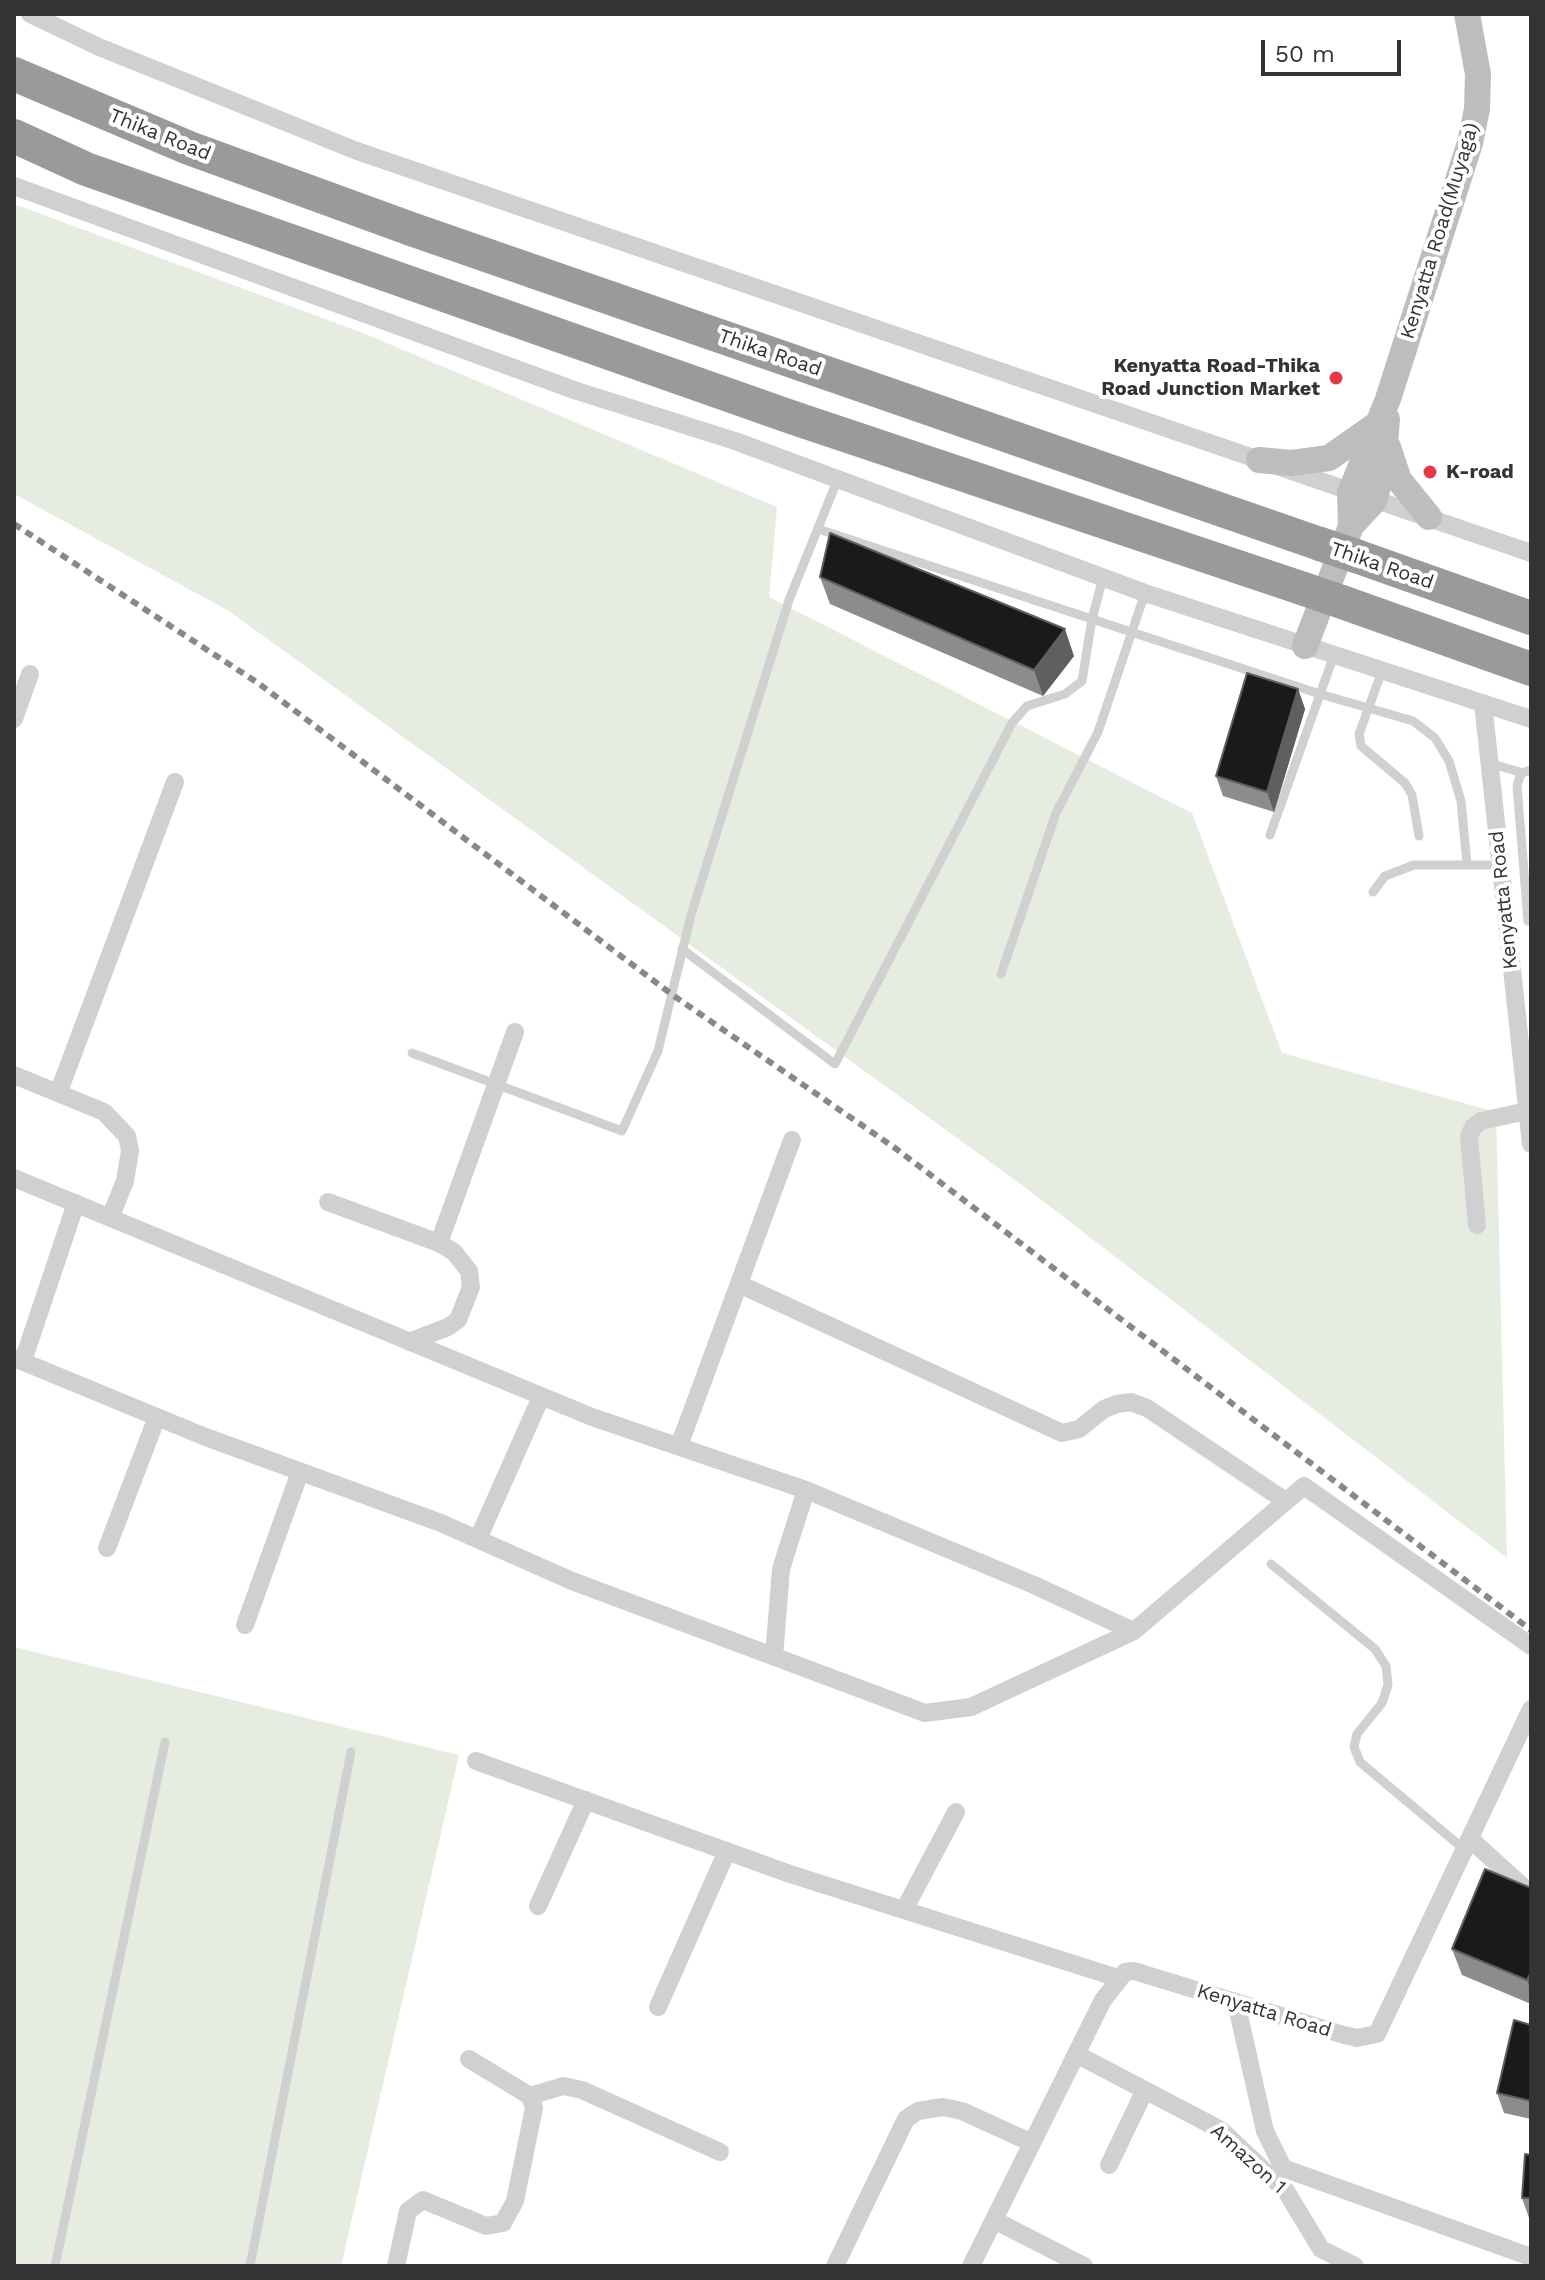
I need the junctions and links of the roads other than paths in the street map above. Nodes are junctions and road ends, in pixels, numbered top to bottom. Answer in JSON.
{"nodes":[{"id":1,"x":30,"y":14,"type":"edge"},
{"id":2,"x":1467,"y":14,"type":"edge"},
{"id":3,"x":14,"y":74,"type":"edge"},
{"id":4,"x":14,"y":136,"type":"edge"},
{"id":5,"x":14,"y":186,"type":"edge"},
{"id":6,"x":1382,"y":432,"type":"junction"},
{"id":7,"x":1259,"y":460,"type":"junction"},
{"id":8,"x":837,"y":481,"type":"junction"},
{"id":9,"x":1362,"y":497,"type":"junction"},
{"id":10,"x":1429,"y":517,"type":"junction"},
{"id":11,"x":818,"y":529,"type":"junction"},
{"id":12,"x":1354,"y":541,"type":"junction"},
{"id":13,"x":1531,"y":553,"type":"edge"},
{"id":14,"x":1103,"y":578,"type":"junction"},
{"id":15,"x":1145,"y":593,"type":"junction"},
{"id":16,"x":1531,"y":618,"type":"edge"},
{"id":17,"x":1092,"y":619,"type":"junction"},
{"id":18,"x":1130,"y":631,"type":"junction"},
{"id":19,"x":1305,"y":646,"type":"junction"},
{"id":20,"x":1334,"y":655,"type":"junction"},
{"id":21,"x":1531,"y":669,"type":"edge"},
{"id":22,"x":1382,"y":671,"type":"junction"},
{"id":23,"x":30,"y":674,"type":"dead end"},
{"id":24,"x":1320,"y":694,"type":"junction"},
{"id":25,"x":1483,"y":703,"type":"junction"},
{"id":26,"x":1369,"y":709,"type":"junction"},
{"id":27,"x":14,"y":719,"type":"edge"},
{"id":28,"x":1531,"y":719,"type":"edge"},
{"id":29,"x":1489,"y":763,"type":"junction"},
{"id":30,"x":1527,"y":771,"type":"edge"},
{"id":31,"x":175,"y":782,"type":"dead end"},
{"id":32,"x":1270,"y":835,"type":"dead end"},
{"id":33,"x":1419,"y":836,"type":"dead end"},
{"id":34,"x":1467,"y":864,"type":"junction"},
{"id":35,"x":1500,"y":865,"type":"junction"},
{"id":36,"x":1373,"y":892,"type":"dead end"},
{"id":37,"x":1528,"y":921,"type":"dead end"},
{"id":38,"x":682,"y":949,"type":"junction"},
{"id":39,"x":1001,"y":974,"type":"dead end"},
{"id":40,"x":515,"y":1032,"type":"dead end"},
{"id":41,"x":412,"y":1053,"type":"dead end"},
{"id":42,"x":1526,"y":1057,"type":"edge"},
{"id":43,"x":14,"y":1075,"type":"edge"},
{"id":44,"x":497,"y":1083,"type":"junction"},
{"id":45,"x":59,"y":1091,"type":"junction"},
{"id":46,"x":1527,"y":1111,"type":"junction"},
{"id":47,"x":792,"y":1140,"type":"dead end"},
{"id":48,"x":1531,"y":1144,"type":"edge"},
{"id":49,"x":14,"y":1178,"type":"edge"},
{"id":50,"x":328,"y":1202,"type":"dead end"},
{"id":51,"x":76,"y":1203,"type":"junction"},
{"id":52,"x":110,"y":1218,"type":"junction"},
{"id":53,"x":1477,"y":1225,"type":"dead end"},
{"id":54,"x":439,"y":1243,"type":"junction"},
{"id":55,"x":739,"y":1284,"type":"junction"},
{"id":56,"x":409,"y":1342,"type":"junction"},
{"id":57,"x":19,"y":1359,"type":"edge"},
{"id":58,"x":541,"y":1397,"type":"junction"},
{"id":59,"x":157,"y":1417,"type":"junction"},
{"id":60,"x":679,"y":1446,"type":"junction"},
{"id":61,"x":300,"y":1472,"type":"junction"},
{"id":62,"x":806,"y":1490,"type":"junction"},
{"id":63,"x":1284,"y":1500,"type":"junction"},
{"id":64,"x":478,"y":1539,"type":"junction"},
{"id":65,"x":107,"y":1548,"type":"dead end"},
{"id":66,"x":1271,"y":1564,"type":"dead end"},
{"id":67,"x":245,"y":1625,"type":"dead end"},
{"id":68,"x":1133,"y":1631,"type":"junction"},
{"id":69,"x":1531,"y":1646,"type":"edge"},
{"id":70,"x":774,"y":1657,"type":"junction"},
{"id":71,"x":1531,"y":1709,"type":"edge"},
{"id":72,"x":165,"y":1742,"type":"dead end"},
{"id":73,"x":351,"y":1752,"type":"dead end"},
{"id":74,"x":476,"y":1761,"type":"dead end"},
{"id":75,"x":586,"y":1800,"type":"junction"},
{"id":76,"x":956,"y":1812,"type":"dead end"},
{"id":77,"x":1467,"y":1844,"type":"junction"},
{"id":78,"x":727,"y":1851,"type":"junction"},
{"id":79,"x":1531,"y":1894,"type":"edge"},
{"id":80,"x":538,"y":1906,"type":"dead end"},
{"id":81,"x":904,"y":1910,"type":"junction"},
{"id":82,"x":1118,"y":1978,"type":"junction"},
{"id":83,"x":1236,"y":2002,"type":"junction"},
{"id":84,"x":658,"y":2007,"type":"dead end"},
{"id":85,"x":1076,"y":2054,"type":"junction"},
{"id":86,"x":469,"y":2059,"type":"dead end"},
{"id":87,"x":1145,"y":2090,"type":"junction"},
{"id":88,"x":530,"y":2096,"type":"junction"},
{"id":89,"x":1032,"y":2143,"type":"junction"},
{"id":90,"x":720,"y":2152,"type":"dead end"},
{"id":91,"x":1109,"y":2165,"type":"dead end"},
{"id":92,"x":994,"y":2220,"type":"junction"},
{"id":93,"x":1531,"y":2257,"type":"edge"},
{"id":94,"x":55,"y":2266,"type":"edge"},
{"id":95,"x":250,"y":2266,"type":"edge"},
{"id":96,"x":396,"y":2266,"type":"edge"},
{"id":97,"x":835,"y":2266,"type":"edge"},
{"id":98,"x":971,"y":2266,"type":"edge"},
{"id":99,"x":1084,"y":2266,"type":"edge"},
{"id":100,"x":1355,"y":2266,"type":"edge"}],
"edges":[{"from":1,"to":7,"type":"street"},
{"from":2,"to":6,"type":"main road","name":"Kenyatta Road(Muyaga)"},
{"from":3,"to":12,"type":"highway","name":"Thika Road","bridge":true},
{"from":4,"to":21,"type":"highway","bridge":true},
{"from":5,"to":8,"type":"street"},
{"from":6,"to":7,"type":"main road"},
{"from":6,"to":9,"type":"main road"},
{"from":6,"to":10,"type":"main road"},
{"from":7,"to":9,"type":"street"},
{"from":8,"to":11,"type":"lane"},
{"from":8,"to":14,"type":"street"},
{"from":9,"to":10,"type":"street"},
{"from":9,"to":12,"type":"main road"},
{"from":10,"to":13,"type":"street"},
{"from":11,"to":17,"type":"lane"},
{"from":11,"to":38,"type":"lane"},
{"from":12,"to":16,"type":"highway","name":"Thika Road"},
{"from":12,"to":19,"type":"main road"},
{"from":14,"to":15,"type":"street"},
{"from":14,"to":17,"type":"lane"},
{"from":15,"to":18,"type":"lane"},
{"from":15,"to":19,"type":"street"},
{"from":17,"to":18,"type":"lane"},
{"from":17,"to":38,"type":"lane"},
{"from":18,"to":24,"type":"lane"},
{"from":18,"to":39,"type":"lane"},
{"from":19,"to":20,"type":"street"},
{"from":20,"to":22,"type":"street"},
{"from":20,"to":24,"type":"lane"},
{"from":22,"to":25,"type":"street"},
{"from":22,"to":26,"type":"lane"},
{"from":23,"to":27,"type":"street"},
{"from":24,"to":26,"type":"lane"},
{"from":24,"to":32,"type":"lane"},
{"from":25,"to":28,"type":"street"},
{"from":25,"to":29,"type":"street","name":"Kenyatta Road"},
{"from":26,"to":33,"type":"lane"},
{"from":26,"to":34,"type":"lane"},
{"from":29,"to":30,"type":"lane"},
{"from":29,"to":35,"type":"street","name":"Kenyatta Road"},
{"from":30,"to":37,"type":"lane"},
{"from":31,"to":45,"type":"street"},
{"from":34,"to":35,"type":"lane"},
{"from":34,"to":36,"type":"lane"},
{"from":35,"to":42,"type":"street","name":"Kenyatta Road"},
{"from":38,"to":44,"type":"lane"},
{"from":40,"to":44,"type":"street"},
{"from":41,"to":44,"type":"lane"},
{"from":42,"to":46,"type":"street","name":"Kenyatta Road"},
{"from":43,"to":45,"type":"street"},
{"from":44,"to":54,"type":"street"},
{"from":45,"to":52,"type":"street"},
{"from":46,"to":48,"type":"street","name":"Kenyatta Road"},
{"from":46,"to":53,"type":"street"},
{"from":47,"to":55,"type":"street"},
{"from":49,"to":51,"type":"street"},
{"from":50,"to":54,"type":"street"},
{"from":51,"to":52,"type":"street"},
{"from":51,"to":57,"type":"street"},
{"from":52,"to":56,"type":"street"},
{"from":54,"to":56,"type":"street"},
{"from":55,"to":60,"type":"street"},
{"from":55,"to":63,"type":"street"},
{"from":56,"to":58,"type":"street"},
{"from":57,"to":59,"type":"street"},
{"from":58,"to":60,"type":"street"},
{"from":58,"to":64,"type":"street"},
{"from":59,"to":61,"type":"street"},
{"from":59,"to":65,"type":"street"},
{"from":60,"to":62,"type":"street"},
{"from":61,"to":64,"type":"street"},
{"from":61,"to":67,"type":"street"},
{"from":62,"to":68,"type":"street"},
{"from":62,"to":70,"type":"street"},
{"from":63,"to":68,"type":"street"},
{"from":63,"to":69,"type":"street"},
{"from":64,"to":70,"type":"street"},
{"from":66,"to":77,"type":"lane"},
{"from":68,"to":70,"type":"street"},
{"from":71,"to":77,"type":"street","name":"Kenyatta Road"},
{"from":72,"to":94,"type":"lane"},
{"from":73,"to":95,"type":"lane"},
{"from":74,"to":75,"type":"street","name":"Kenyatta Road"},
{"from":75,"to":78,"type":"street","name":"Kenyatta Road"},
{"from":75,"to":80,"type":"street"},
{"from":76,"to":81,"type":"street"},
{"from":77,"to":79,"type":"street"},
{"from":77,"to":83,"type":"street","name":"Kenyatta Road"},
{"from":78,"to":81,"type":"street","name":"Kenyatta Road"},
{"from":78,"to":84,"type":"street"},
{"from":81,"to":82,"type":"street","name":"Kenyatta Road"},
{"from":82,"to":83,"type":"street","name":"Kenyatta Road"},
{"from":82,"to":85,"type":"street"},
{"from":83,"to":93,"type":"street"},
{"from":85,"to":87,"type":"street","name":"Amazon 1"},
{"from":85,"to":89,"type":"street"},
{"from":86,"to":88,"type":"street"},
{"from":87,"to":91,"type":"street"},
{"from":87,"to":100,"type":"street","name":"Amazon 1"},
{"from":88,"to":90,"type":"street"},
{"from":88,"to":96,"type":"street"},
{"from":89,"to":92,"type":"street"},
{"from":89,"to":97,"type":"street"},
{"from":92,"to":98,"type":"street"},
{"from":92,"to":99,"type":"street"}]}
